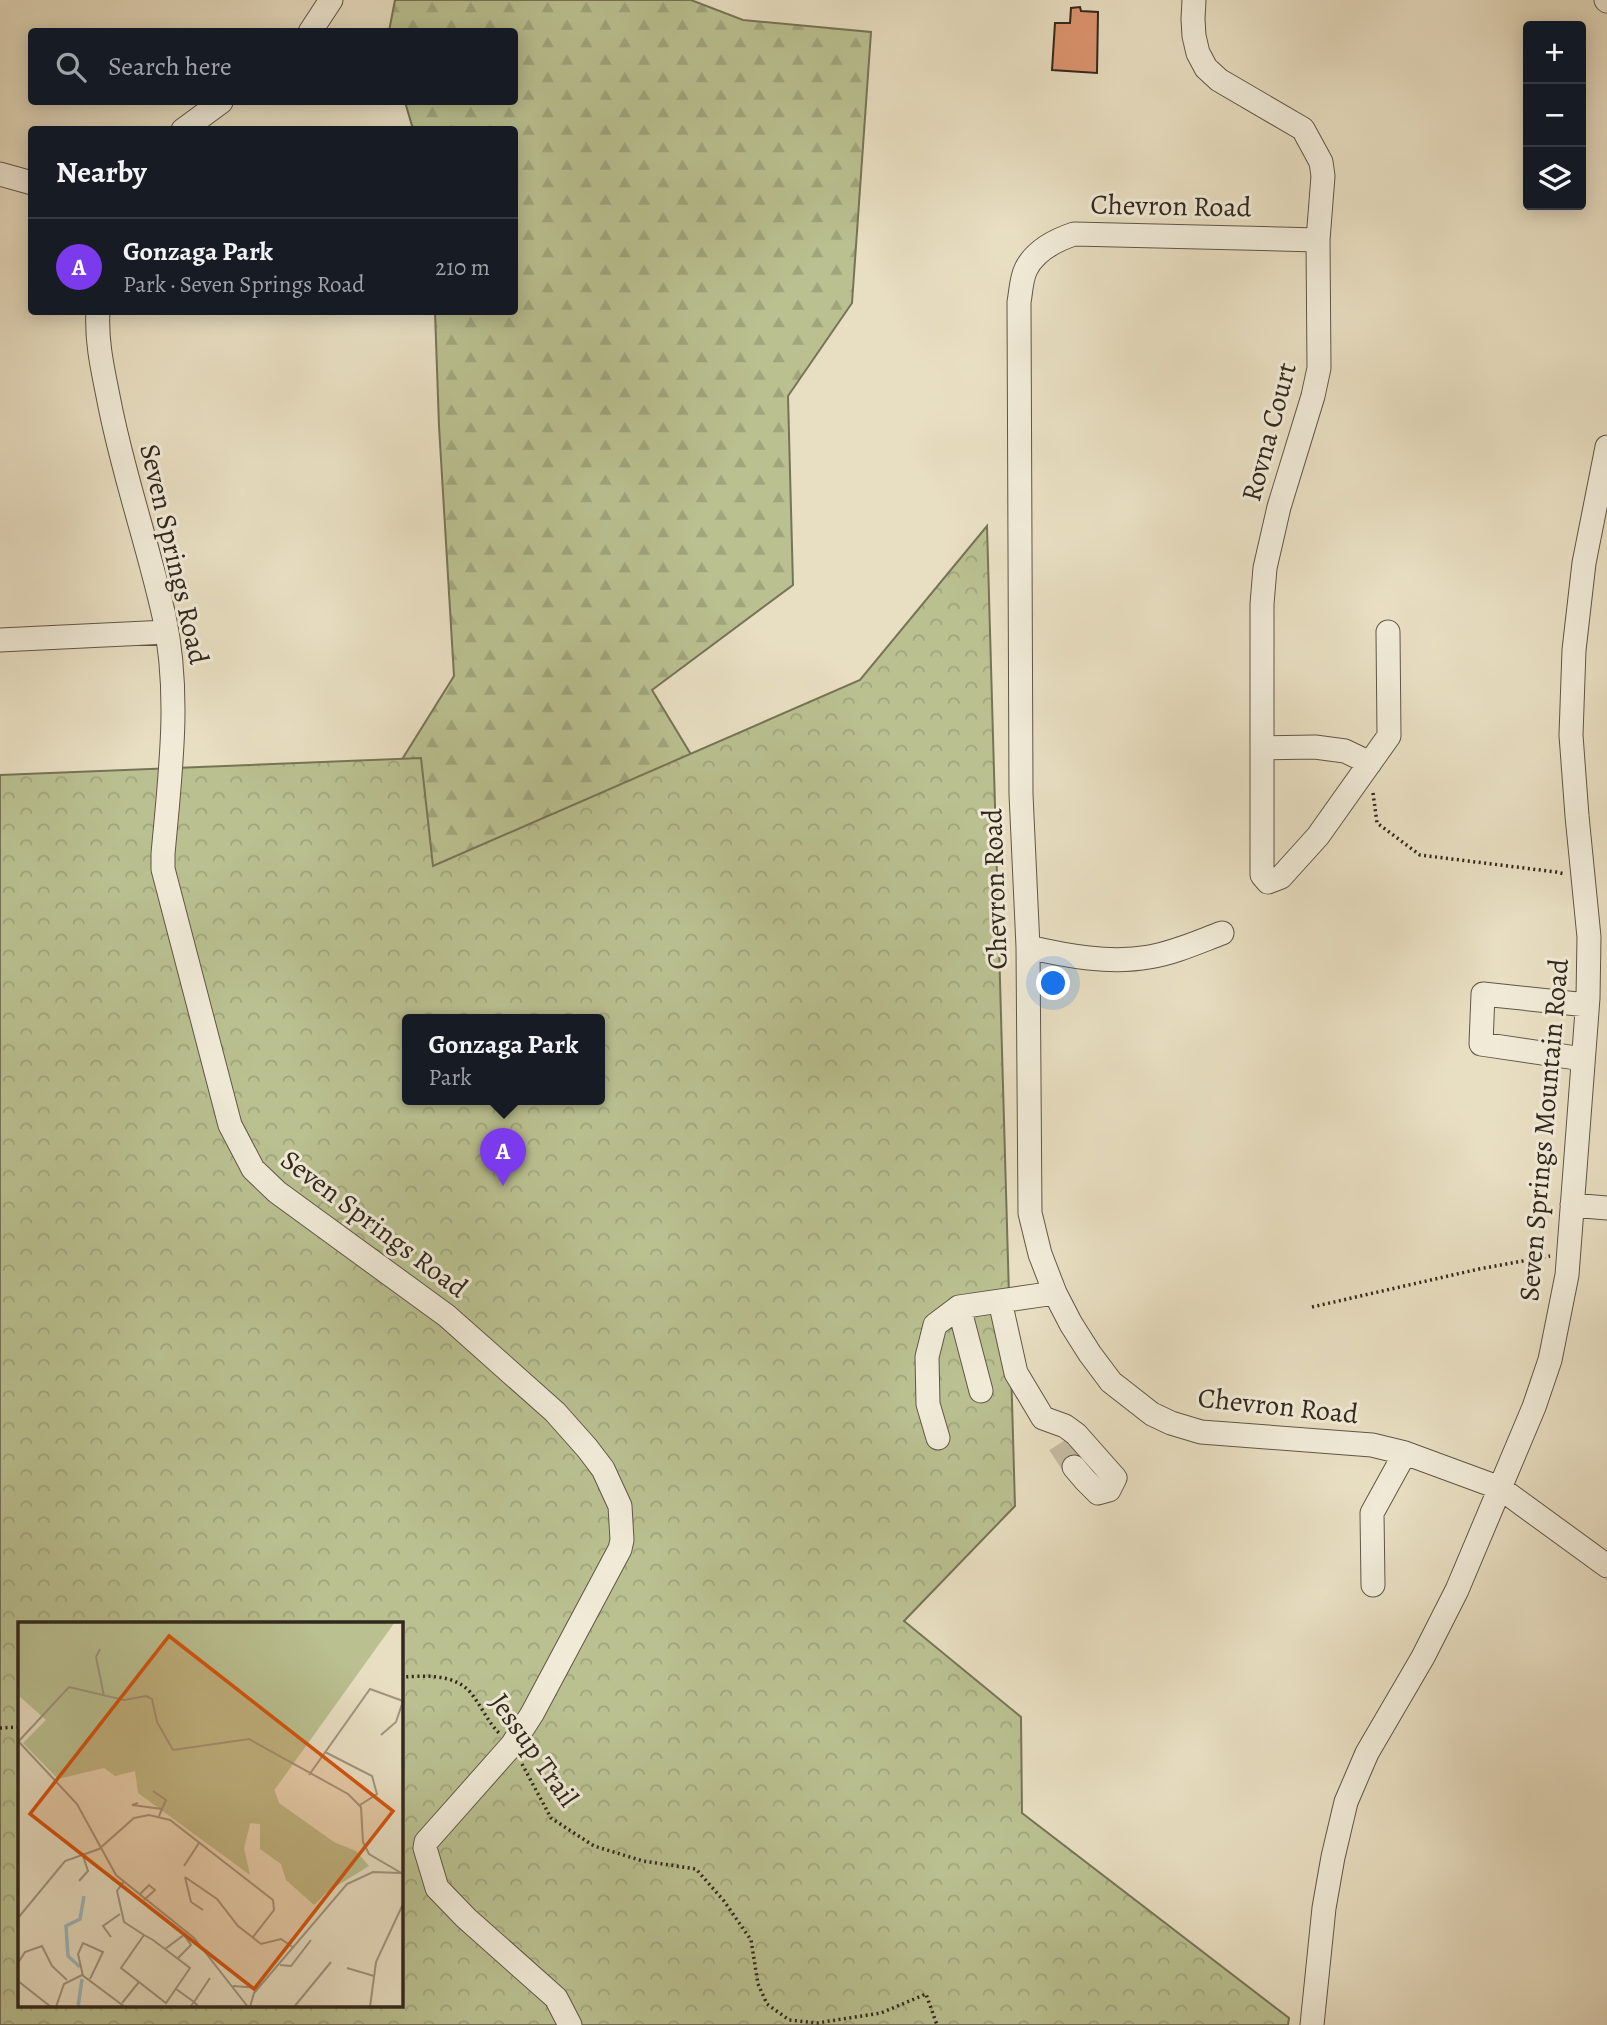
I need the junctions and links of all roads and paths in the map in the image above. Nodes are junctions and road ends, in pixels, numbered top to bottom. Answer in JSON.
{"nodes":[{"id":1,"x":331,"y":0,"type":"edge"},
{"id":2,"x":1194,"y":0,"type":"edge"},
{"id":3,"x":313,"y":28,"type":"edge"},
{"id":4,"x":216,"y":105,"type":"edge"},
{"id":5,"x":188,"y":126,"type":"edge"},
{"id":6,"x":0,"y":174,"type":"edge"},
{"id":7,"x":28,"y":182,"type":"edge"},
{"id":8,"x":1318,"y":240,"type":"junction"},
{"id":9,"x":98,"y":315,"type":"edge"},
{"id":10,"x":1607,"y":447,"type":"edge"},
{"id":11,"x":167,"y":632,"type":"junction"},
{"id":12,"x":1388,"y":632,"type":"dead end"},
{"id":13,"x":0,"y":640,"type":"edge"},
{"id":14,"x":1262,"y":748,"type":"junction"},
{"id":15,"x":1370,"y":762,"type":"junction"},
{"id":16,"x":1583,"y":880,"type":"junction"},
{"id":17,"x":1222,"y":933,"type":"dead end"},
{"id":18,"x":1028,"y":947,"type":"junction"},
{"id":19,"x":1587,"y":1005,"type":"junction"},
{"id":20,"x":1583,"y":1059,"type":"junction"},
{"id":21,"x":1572,"y":1205,"type":"junction"},
{"id":22,"x":1607,"y":1208,"type":"edge"},
{"id":23,"x":1569,"y":1252,"type":"junction"},
{"id":24,"x":1055,"y":1293,"type":"junction"},
{"id":25,"x":1000,"y":1301,"type":"junction"},
{"id":26,"x":959,"y":1307,"type":"junction"},
{"id":27,"x":1312,"y":1307,"type":"dead end"},
{"id":28,"x":981,"y":1391,"type":"dead end"},
{"id":29,"x":1043,"y":1418,"type":"junction"},
{"id":30,"x":938,"y":1438,"type":"dead end"},
{"id":31,"x":1059,"y":1444,"type":"tunnel mouth"},
{"id":32,"x":1405,"y":1453,"type":"junction"},
{"id":33,"x":1074,"y":1466,"type":"tunnel mouth"},
{"id":34,"x":1500,"y":1488,"type":"junction"},
{"id":35,"x":1604,"y":1557,"type":"edge"},
{"id":36,"x":1373,"y":1585,"type":"dead end"},
{"id":37,"x":402,"y":1677,"type":"edge"},
{"id":38,"x":18,"y":1727,"type":"edge"},
{"id":39,"x":0,"y":1728,"type":"edge"},
{"id":40,"x":512,"y":1745,"type":"junction"},
{"id":41,"x":570,"y":2025,"type":"edge"},
{"id":42,"x":937,"y":2025,"type":"edge"},
{"id":43,"x":1312,"y":2025,"type":"edge"}],
"edges":[{"from":1,"to":3,"type":"street"},
{"from":2,"to":8,"type":"street","name":"Rovna Court"},
{"from":4,"to":5,"type":"street"},
{"from":6,"to":7,"type":"street"},
{"from":8,"to":14,"type":"street","name":"Rovna Court"},
{"from":8,"to":18,"type":"street","name":"Chevron Road"},
{"from":9,"to":11,"type":"street","name":"Seven Springs Road"},
{"from":10,"to":16,"type":"street","name":"Seven Springs Mountain Road"},
{"from":11,"to":13,"type":"street"},
{"from":11,"to":40,"type":"street","name":"Seven Springs Road"},
{"from":12,"to":15,"type":"street"},
{"from":14,"to":15,"type":"street"},
{"from":14,"to":15,"type":"street","name":"Rovna Court"},
{"from":15,"to":16,"type":"path"},
{"from":16,"to":19,"type":"street","name":"Seven Springs Mountain Road"},
{"from":17,"to":18,"type":"street"},
{"from":18,"to":24,"type":"street","name":"Chevron Road"},
{"from":19,"to":20,"type":"street","name":"Seven Springs Mountain Road"},
{"from":19,"to":20,"type":"street"},
{"from":20,"to":21,"type":"street","name":"Seven Springs Mountain Road"},
{"from":21,"to":22,"type":"street"},
{"from":21,"to":23,"type":"street","name":"Seven Springs Mountain Road"},
{"from":23,"to":27,"type":"path"},
{"from":23,"to":34,"type":"street","name":"Seven Springs Mountain Road"},
{"from":24,"to":25,"type":"street"},
{"from":24,"to":32,"type":"street","name":"Chevron Road"},
{"from":25,"to":26,"type":"street"},
{"from":25,"to":29,"type":"street"},
{"from":26,"to":28,"type":"street"},
{"from":26,"to":30,"type":"street"},
{"from":29,"to":31,"type":"street"},
{"from":29,"to":33,"type":"street"},
{"from":32,"to":34,"type":"street","name":"Chevron Road"},
{"from":32,"to":36,"type":"street"},
{"from":34,"to":35,"type":"street","name":"Chevron Road"},
{"from":34,"to":43,"type":"street","name":"Seven Springs Mountain Road"},
{"from":37,"to":40,"type":"path","name":"Jessup Trail"},
{"from":38,"to":39,"type":"path"},
{"from":40,"to":41,"type":"street","name":"Seven Springs Road"},
{"from":40,"to":42,"type":"path","name":"Jessup Trail"}]}
